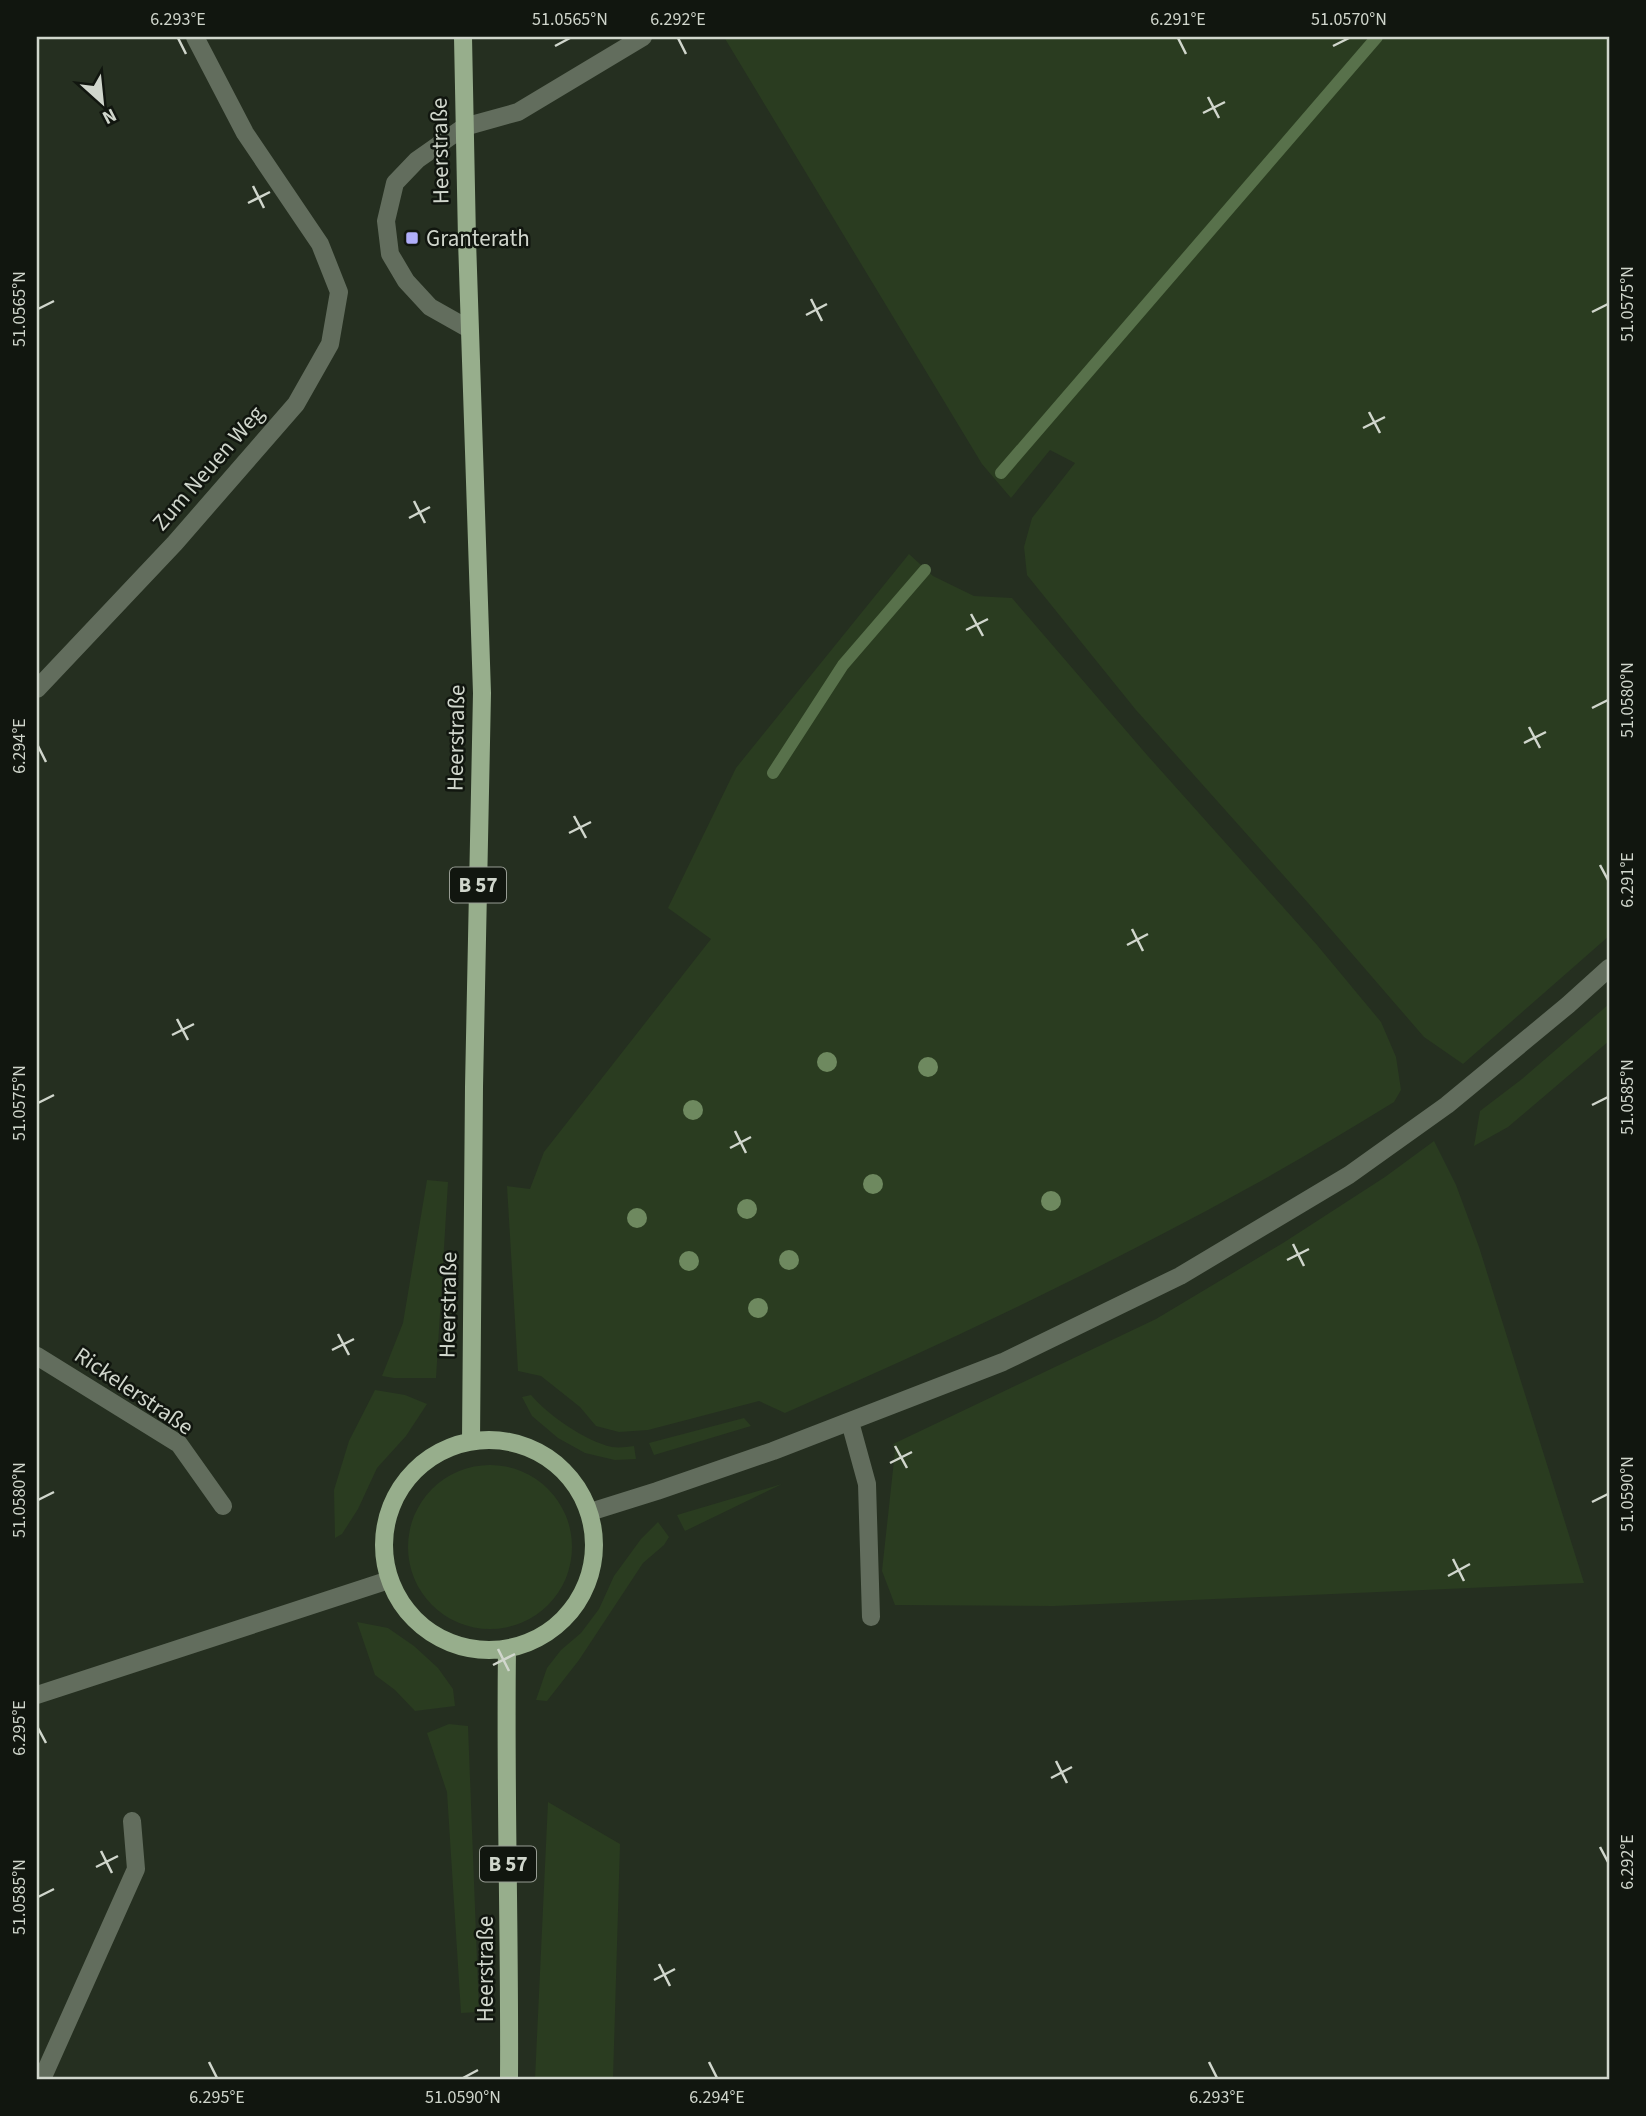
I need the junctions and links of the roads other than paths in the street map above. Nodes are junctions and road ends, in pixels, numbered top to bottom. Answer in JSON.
{"nodes":[{"id":1,"x":195,"y":37,"type":"edge"},
{"id":2,"x":463,"y":37,"type":"edge"},
{"id":3,"x":643,"y":37,"type":"edge"},
{"id":4,"x":464,"y":127,"type":"junction"},
{"id":5,"x":469,"y":330,"type":"junction"},
{"id":6,"x":37,"y":689,"type":"edge"},
{"id":7,"x":1609,"y":968,"type":"edge"},
{"id":8,"x":37,"y":1356,"type":"edge"},
{"id":9,"x":850,"y":1422,"type":"junction"},
{"id":10,"x":471,"y":1441,"type":"junction"},
{"id":11,"x":223,"y":1506,"type":"dead end"},
{"id":12,"x":590,"y":1512,"type":"junction"},
{"id":13,"x":389,"y":1580,"type":"junction"},
{"id":14,"x":871,"y":1617,"type":"dead end"},
{"id":15,"x":507,"y":1649,"type":"junction"},
{"id":16,"x":37,"y":1695,"type":"edge"},
{"id":17,"x":132,"y":1821,"type":"dead end"},
{"id":18,"x":42,"y":2079,"type":"edge"},
{"id":19,"x":509,"y":2079,"type":"edge"}],
"edges":[{"from":1,"to":6,"type":"street","name":"Zum Neuen Weg"},
{"from":2,"to":4,"type":"main road","name":"Heerstraße"},
{"from":3,"to":4,"type":"street"},
{"from":4,"to":5,"type":"main road","name":"Heerstraße"},
{"from":4,"to":5,"type":"street"},
{"from":5,"to":10,"type":"main road","name":"Heerstraße","number":"B 57"},
{"from":7,"to":9,"type":"street"},
{"from":8,"to":11,"type":"street","name":"Rickelerstraße"},
{"from":9,"to":12,"type":"street"},
{"from":9,"to":14,"type":"street"},
{"from":10,"to":12,"type":"main road"},
{"from":10,"to":13,"type":"main road"},
{"from":12,"to":15,"type":"main road"},
{"from":13,"to":15,"type":"main road"},
{"from":13,"to":16,"type":"street"},
{"from":15,"to":19,"type":"main road","name":"Heerstraße","number":"B 57"},
{"from":17,"to":18,"type":"street"}]}
